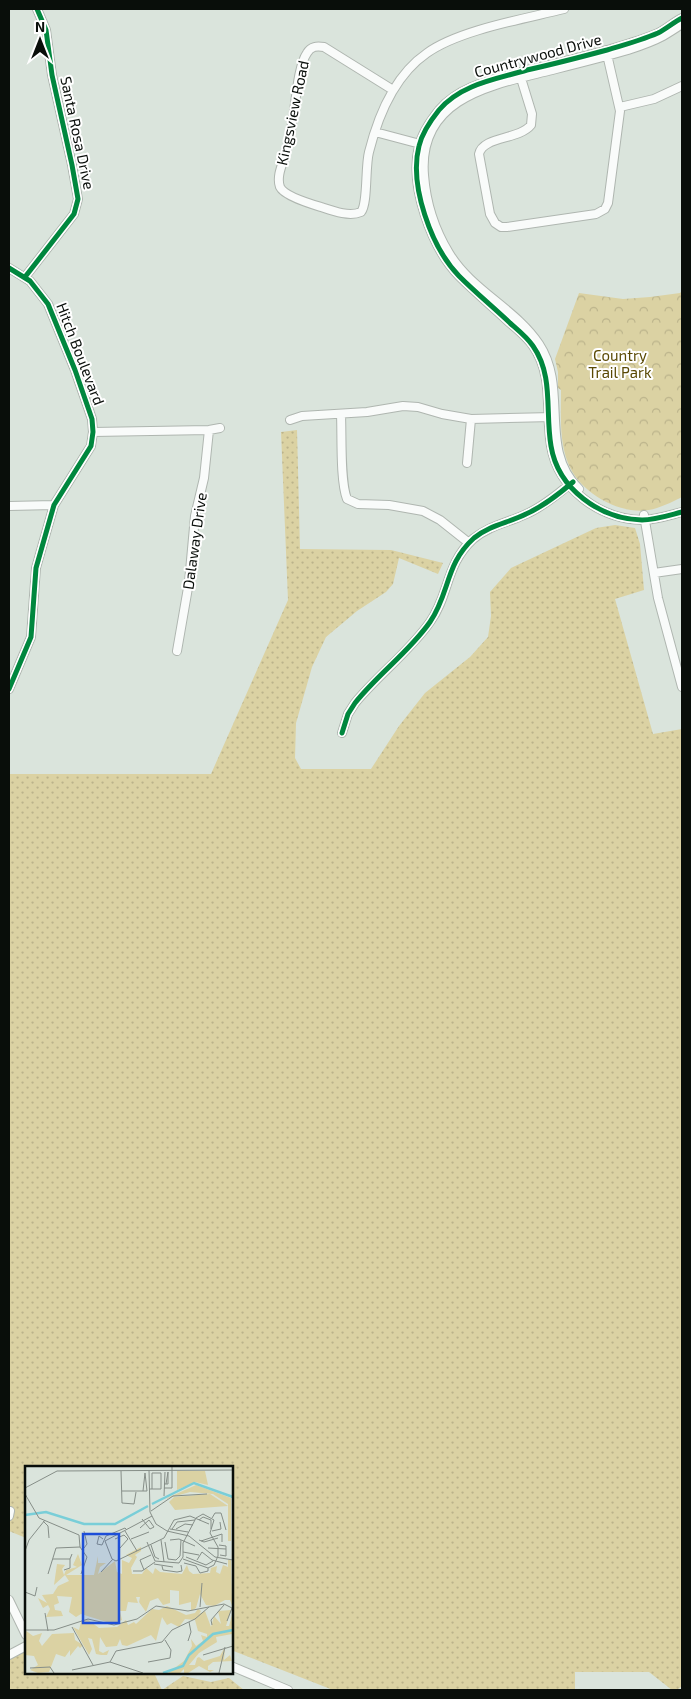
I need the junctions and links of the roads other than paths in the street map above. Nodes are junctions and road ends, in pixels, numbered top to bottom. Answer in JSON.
{"nodes":[{"id":1,"x":37,"y":9,"type":"edge"},
{"id":2,"x":560,"y":9,"type":"edge"},
{"id":3,"x":682,"y":18,"type":"edge"},
{"id":4,"x":682,"y":24,"type":"edge"},
{"id":5,"x":607,"y":53,"type":"junction"},
{"id":6,"x":520,"y":75,"type":"junction"},
{"id":7,"x":682,"y":86,"type":"edge"},
{"id":8,"x":394,"y":90,"type":"junction"},
{"id":9,"x":620,"y":108,"type":"junction"},
{"id":10,"x":375,"y":132,"type":"junction"},
{"id":11,"x":422,"y":144,"type":"junction"},
{"id":12,"x":9,"y":268,"type":"edge"},
{"id":13,"x":24,"y":277,"type":"junction"},
{"id":14,"x":341,"y":415,"type":"junction"},
{"id":15,"x":551,"y":417,"type":"junction"},
{"id":16,"x":471,"y":419,"type":"junction"},
{"id":17,"x":290,"y":420,"type":"dead end"},
{"id":18,"x":220,"y":428,"type":"dead end"},
{"id":19,"x":209,"y":430,"type":"junction"},
{"id":20,"x":93,"y":432,"type":"junction"},
{"id":21,"x":467,"y":463,"type":"dead end"},
{"id":22,"x":571,"y":484,"type":"junction"},
{"id":23,"x":54,"y":505,"type":"junction"},
{"id":24,"x":9,"y":506,"type":"edge"},
{"id":25,"x":682,"y":510,"type":"edge"},
{"id":26,"x":644,"y":518,"type":"junction"},
{"id":27,"x":469,"y":543,"type":"junction"},
{"id":28,"x":682,"y":569,"type":"edge"},
{"id":29,"x":654,"y":573,"type":"junction"},
{"id":30,"x":177,"y":651,"type":"dead end"},
{"id":31,"x":682,"y":686,"type":"edge"},
{"id":32,"x":9,"y":689,"type":"edge"},
{"id":33,"x":342,"y":733,"type":"dead end"},
{"id":34,"x":9,"y":1600,"type":"edge"},
{"id":35,"x":25,"y":1633,"type":"edge"},
{"id":36,"x":25,"y":1647,"type":"edge"},
{"id":37,"x":9,"y":1655,"type":"edge"},
{"id":38,"x":232,"y":1666,"type":"edge"},
{"id":39,"x":288,"y":1690,"type":"edge"}],
"edges":[{"from":1,"to":13,"type":"street","name":"Santa Rosa Drive"},
{"from":2,"to":8,"type":"street"},
{"from":3,"to":5,"type":"street","name":"Countrywood Drive"},
{"from":4,"to":5,"type":"street","name":"Countrywood Drive"},
{"from":5,"to":6,"type":"street","name":"Countrywood Drive"},
{"from":5,"to":9,"type":"street"},
{"from":6,"to":9,"type":"street"},
{"from":6,"to":11,"type":"street","name":"Countrywood Drive"},
{"from":7,"to":9,"type":"street"},
{"from":8,"to":10,"type":"street"},
{"from":8,"to":10,"type":"street","name":"Kingsview Road"},
{"from":10,"to":11,"type":"street"},
{"from":11,"to":15,"type":"street"},
{"from":12,"to":13,"type":"street","name":"Hitch Boulevard"},
{"from":13,"to":20,"type":"street","name":"Hitch Boulevard"},
{"from":14,"to":16,"type":"street"},
{"from":14,"to":17,"type":"street"},
{"from":14,"to":27,"type":"street"},
{"from":15,"to":16,"type":"street"},
{"from":15,"to":22,"type":"street"},
{"from":16,"to":21,"type":"street"},
{"from":18,"to":19,"type":"street"},
{"from":19,"to":20,"type":"street"},
{"from":19,"to":30,"type":"street","name":"Dalaway Drive"},
{"from":20,"to":23,"type":"street","name":"Hitch Boulevard"},
{"from":22,"to":26,"type":"street"},
{"from":22,"to":27,"type":"street"},
{"from":23,"to":24,"type":"street"},
{"from":23,"to":32,"type":"street","name":"Hitch Boulevard"},
{"from":25,"to":26,"type":"street"},
{"from":26,"to":29,"type":"street"},
{"from":27,"to":33,"type":"street"},
{"from":28,"to":29,"type":"street"},
{"from":29,"to":31,"type":"street"},
{"from":34,"to":35,"type":"street"},
{"from":36,"to":37,"type":"street"},
{"from":38,"to":39,"type":"street"}]}
